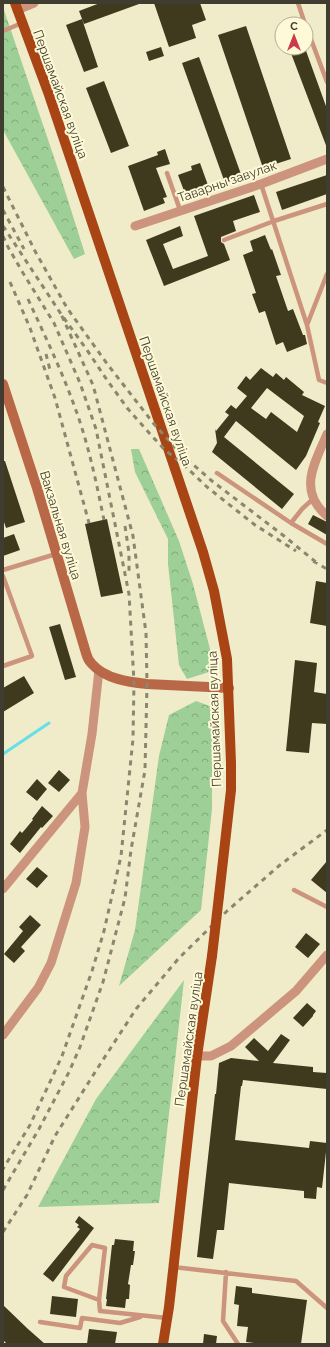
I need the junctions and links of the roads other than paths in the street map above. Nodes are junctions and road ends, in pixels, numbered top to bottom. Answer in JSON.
{"nodes":[{"id":1,"x":34,"y":3,"type":"edge"},
{"id":2,"x":298,"y":3,"type":"edge"},
{"id":3,"x":16,"y":7,"type":"edge"},
{"id":4,"x":303,"y":16,"type":"edge"},
{"id":5,"x":22,"y":23,"type":"junction"},
{"id":6,"x":3,"y":31,"type":"edge"},
{"id":7,"x":314,"y":47,"type":"edge"},
{"id":8,"x":327,"y":82,"type":"edge"},
{"id":9,"x":327,"y":159,"type":"edge"},
{"id":10,"x":167,"y":173,"type":"dead end"},
{"id":11,"x":261,"y":184,"type":"junction"},
{"id":12,"x":327,"y":204,"type":"edge"},
{"id":13,"x":180,"y":210,"type":"junction"},
{"id":14,"x":274,"y":221,"type":"junction"},
{"id":15,"x":135,"y":226,"type":"dead end"},
{"id":16,"x":224,"y":240,"type":"dead end"},
{"id":17,"x":327,"y":274,"type":"edge"},
{"id":18,"x":307,"y":326,"type":"junction"},
{"id":19,"x":327,"y":383,"type":"edge"},
{"id":20,"x":3,"y":384,"type":"edge"},
{"id":21,"x":327,"y":434,"type":"edge"},
{"id":22,"x":218,"y":473,"type":"dead end"},
{"id":23,"x":313,"y":499,"type":"junction"},
{"id":24,"x":327,"y":516,"type":"edge"},
{"id":25,"x":291,"y":523,"type":"junction"},
{"id":26,"x":327,"y":544,"type":"edge"},
{"id":27,"x":56,"y":554,"type":"junction"},
{"id":28,"x":3,"y":570,"type":"edge"},
{"id":29,"x":3,"y":576,"type":"edge"},
{"id":30,"x":3,"y":666,"type":"edge"},
{"id":31,"x":98,"y":670,"type":"junction"},
{"id":32,"x":228,"y":688,"type":"junction"},
{"id":33,"x":82,"y":793,"type":"junction"},
{"id":34,"x":3,"y":889,"type":"edge"},
{"id":35,"x":294,"y":890,"type":"dead end"},
{"id":36,"x":327,"y":907,"type":"edge"},
{"id":37,"x":327,"y":955,"type":"edge"},
{"id":38,"x":3,"y":1035,"type":"edge"},
{"id":39,"x":197,"y":1056,"type":"junction"},
{"id":40,"x":173,"y":1267,"type":"junction"},
{"id":41,"x":226,"y":1272,"type":"junction"},
{"id":42,"x":99,"y":1300,"type":"junction"},
{"id":43,"x":327,"y":1308,"type":"edge"},
{"id":44,"x":141,"y":1316,"type":"junction"},
{"id":45,"x":167,"y":1318,"type":"junction"},
{"id":46,"x":40,"y":1322,"type":"dead end"},
{"id":47,"x":163,"y":1344,"type":"edge"},
{"id":48,"x":238,"y":1344,"type":"edge"}],
"edges":[{"from":1,"to":3,"type":"street"},
{"from":2,"to":4,"type":"lane"},
{"from":3,"to":5,"type":"main road","name":"Першамайская вуліца"},
{"from":5,"to":6,"type":"lane"},
{"from":5,"to":32,"type":"main road","name":"Першамайская вуліца"},
{"from":7,"to":8,"type":"lane"},
{"from":9,"to":11,"type":"street","name":"Таварны завулак"},
{"from":10,"to":13,"type":"lane"},
{"from":11,"to":13,"type":"street","name":"Таварны завулак"},
{"from":11,"to":14,"type":"lane"},
{"from":12,"to":14,"type":"lane"},
{"from":13,"to":15,"type":"street","name":"Таварны завулак"},
{"from":14,"to":16,"type":"lane"},
{"from":14,"to":18,"type":"lane"},
{"from":17,"to":18,"type":"lane"},
{"from":18,"to":19,"type":"lane"},
{"from":20,"to":27,"type":"main road","name":"Вакзальная вуліца"},
{"from":21,"to":23,"type":"street"},
{"from":22,"to":25,"type":"lane"},
{"from":23,"to":24,"type":"street"},
{"from":23,"to":25,"type":"lane"},
{"from":25,"to":26,"type":"lane"},
{"from":27,"to":28,"type":"lane"},
{"from":27,"to":31,"type":"main road","name":"Вакзальная вуліца"},
{"from":29,"to":30,"type":"lane"},
{"from":31,"to":32,"type":"main road"},
{"from":31,"to":33,"type":"street"},
{"from":32,"to":39,"type":"main road","name":"Першамайская вуліца","bridge":true},
{"from":33,"to":34,"type":"street"},
{"from":33,"to":38,"type":"street"},
{"from":35,"to":36,"type":"lane"},
{"from":37,"to":39,"type":"street"},
{"from":39,"to":40,"type":"main road","name":"Першамайская вуліца"},
{"from":40,"to":41,"type":"lane"},
{"from":40,"to":45,"type":"main road","name":"Першамайская вуліца"},
{"from":41,"to":43,"type":"lane"},
{"from":41,"to":48,"type":"lane"},
{"from":42,"to":42,"type":"lane"},
{"from":42,"to":44,"type":"lane"},
{"from":44,"to":45,"type":"lane"},
{"from":44,"to":46,"type":"lane"},
{"from":45,"to":47,"type":"main road","name":"Першамайская вуліца"}]}
